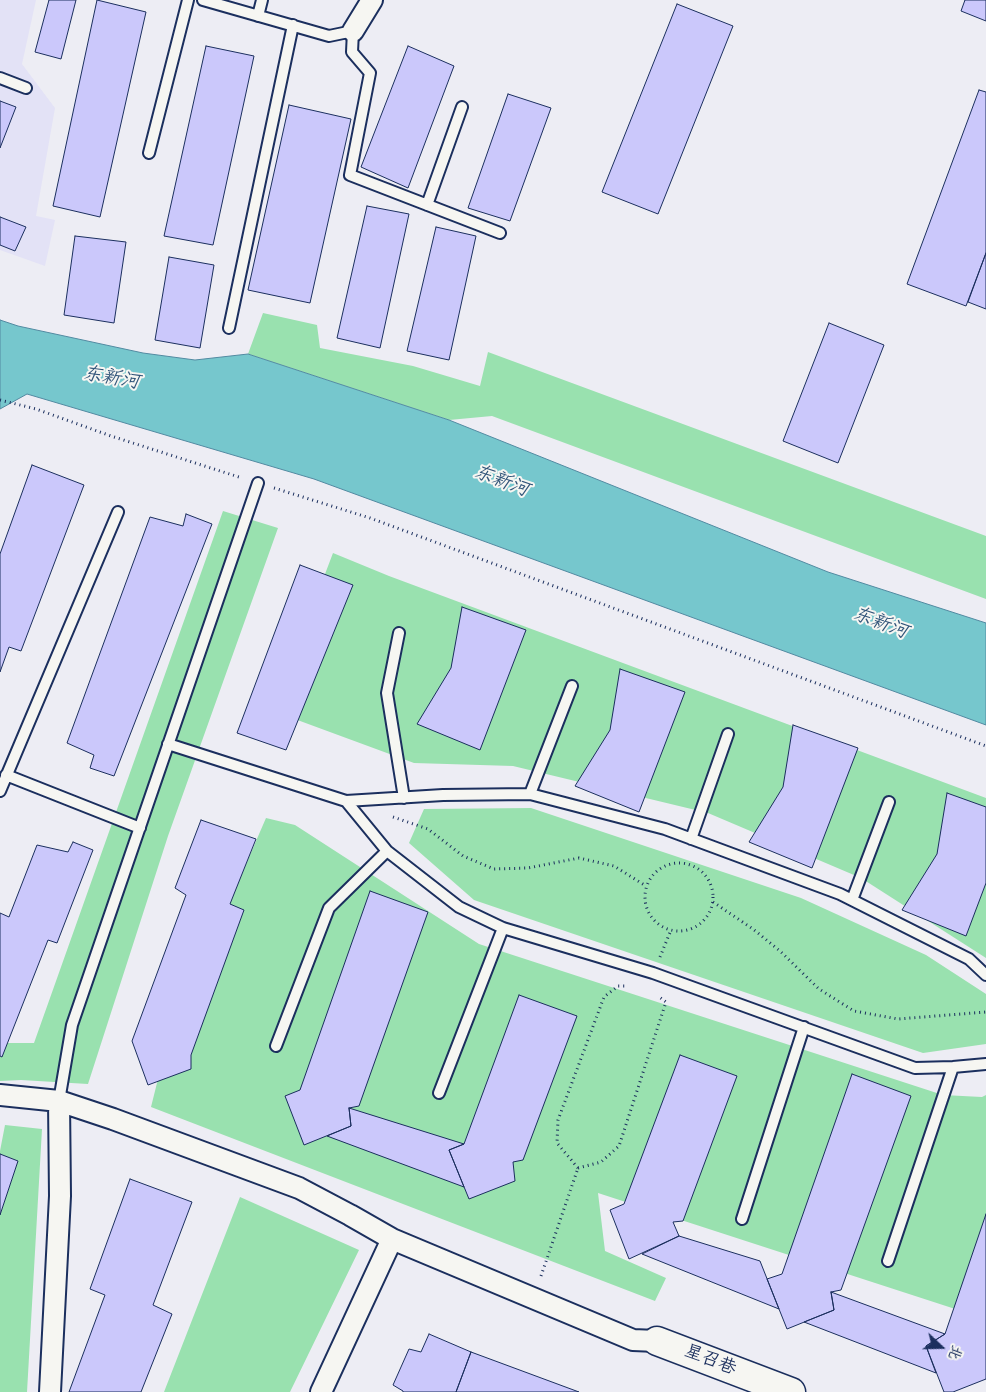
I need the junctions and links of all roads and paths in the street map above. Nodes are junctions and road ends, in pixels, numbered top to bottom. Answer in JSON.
{"nodes":[{"id":1,"x":188,"y":0,"type":"edge"},
{"id":2,"x":203,"y":0,"type":"edge"},
{"id":3,"x":262,"y":0,"type":"edge"},
{"id":4,"x":372,"y":0,"type":"edge"},
{"id":5,"x":258,"y":16,"type":"junction"},
{"id":6,"x":293,"y":26,"type":"junction"},
{"id":7,"x":353,"y":31,"type":"junction"},
{"id":8,"x":0,"y":78,"type":"edge"},
{"id":9,"x":26,"y":88,"type":"dead end"},
{"id":10,"x":462,"y":107,"type":"dead end"},
{"id":11,"x":149,"y":154,"type":"dead end"},
{"id":12,"x":427,"y":205,"type":"junction"},
{"id":13,"x":500,"y":233,"type":"dead end"},
{"id":14,"x":229,"y":328,"type":"dead end"},
{"id":15,"x":0,"y":400,"type":"edge"},
{"id":16,"x":258,"y":483,"type":"junction"},
{"id":17,"x":118,"y":512,"type":"dead end"},
{"id":18,"x":399,"y":633,"type":"dead end"},
{"id":19,"x":572,"y":686,"type":"dead end"},
{"id":20,"x":728,"y":734,"type":"dead end"},
{"id":21,"x":168,"y":744,"type":"junction"},
{"id":22,"x":986,"y":746,"type":"edge"},
{"id":23,"x":6,"y":775,"type":"junction"},
{"id":24,"x":0,"y":791,"type":"edge"},
{"id":25,"x":530,"y":794,"type":"junction"},
{"id":26,"x":404,"y":798,"type":"junction"},
{"id":27,"x":346,"y":801,"type":"junction"},
{"id":28,"x":889,"y":802,"type":"dead end"},
{"id":29,"x":392,"y":817,"type":"dead end"},
{"id":30,"x":140,"y":828,"type":"junction"},
{"id":31,"x":692,"y":839,"type":"junction"},
{"id":32,"x":387,"y":851,"type":"junction"},
{"id":33,"x":646,"y":886,"type":"junction"},
{"id":34,"x":852,"y":900,"type":"junction"},
{"id":35,"x":713,"y":902,"type":"junction"},
{"id":36,"x":503,"y":928,"type":"junction"},
{"id":37,"x":671,"y":930,"type":"junction"},
{"id":38,"x":653,"y":972,"type":"junction"},
{"id":39,"x":986,"y":975,"type":"edge"},
{"id":40,"x":647,"y":987,"type":"junction"},
{"id":41,"x":986,"y":1012,"type":"edge"},
{"id":42,"x":804,"y":1027,"type":"junction"},
{"id":43,"x":276,"y":1046,"type":"dead end"},
{"id":44,"x":986,"y":1064,"type":"edge"},
{"id":45,"x":954,"y":1067,"type":"junction"},
{"id":46,"x":439,"y":1093,"type":"dead end"},
{"id":47,"x":0,"y":1095,"type":"edge"},
{"id":48,"x":58,"y":1101,"type":"junction"},
{"id":49,"x":578,"y":1168,"type":"junction"},
{"id":50,"x":742,"y":1219,"type":"dead end"},
{"id":51,"x":392,"y":1239,"type":"junction"},
{"id":52,"x":888,"y":1261,"type":"dead end"},
{"id":53,"x":533,"y":1298,"type":"junction"},
{"id":54,"x":657,"y":1341,"type":"joint"},
{"id":55,"x":50,"y":1392,"type":"edge"},
{"id":56,"x":321,"y":1392,"type":"edge"},
{"id":57,"x":791,"y":1392,"type":"edge"}],
"edges":[{"from":1,"to":11,"type":"lane"},
{"from":2,"to":5,"type":"lane"},
{"from":3,"to":5,"type":"lane"},
{"from":4,"to":7,"type":"street"},
{"from":5,"to":6,"type":"lane"},
{"from":6,"to":7,"type":"lane"},
{"from":6,"to":14,"type":"lane"},
{"from":7,"to":12,"type":"lane"},
{"from":8,"to":9,"type":"lane"},
{"from":10,"to":12,"type":"lane"},
{"from":12,"to":13,"type":"lane"},
{"from":15,"to":16,"type":"path"},
{"from":16,"to":21,"type":"lane"},
{"from":16,"to":22,"type":"path"},
{"from":17,"to":23,"type":"lane"},
{"from":18,"to":26,"type":"lane"},
{"from":19,"to":25,"type":"lane"},
{"from":20,"to":31,"type":"lane"},
{"from":21,"to":27,"type":"lane"},
{"from":21,"to":30,"type":"lane"},
{"from":23,"to":24,"type":"lane"},
{"from":23,"to":30,"type":"lane"},
{"from":25,"to":26,"type":"lane"},
{"from":25,"to":31,"type":"lane"},
{"from":26,"to":27,"type":"lane"},
{"from":27,"to":32,"type":"lane"},
{"from":28,"to":34,"type":"lane"},
{"from":29,"to":33,"type":"path"},
{"from":30,"to":48,"type":"lane"},
{"from":31,"to":34,"type":"lane"},
{"from":32,"to":36,"type":"lane"},
{"from":32,"to":43,"type":"lane"},
{"from":33,"to":35,"type":"path"},
{"from":33,"to":37,"type":"path"},
{"from":34,"to":39,"type":"lane"},
{"from":35,"to":37,"type":"path"},
{"from":35,"to":41,"type":"path"},
{"from":36,"to":38,"type":"lane"},
{"from":36,"to":46,"type":"lane"},
{"from":37,"to":38,"type":"path"},
{"from":38,"to":40,"type":"path"},
{"from":38,"to":42,"type":"lane"},
{"from":40,"to":49,"type":"path"},
{"from":40,"to":49,"type":"path"},
{"from":42,"to":45,"type":"lane"},
{"from":42,"to":50,"type":"lane"},
{"from":44,"to":45,"type":"lane"},
{"from":45,"to":52,"type":"lane"},
{"from":47,"to":48,"type":"street"},
{"from":48,"to":51,"type":"street"},
{"from":48,"to":55,"type":"street"},
{"from":49,"to":53,"type":"path"},
{"from":51,"to":53,"type":"street"},
{"from":51,"to":56,"type":"street"},
{"from":53,"to":54,"type":"street"},
{"from":54,"to":57,"type":"street","name":"星召巷"}]}
